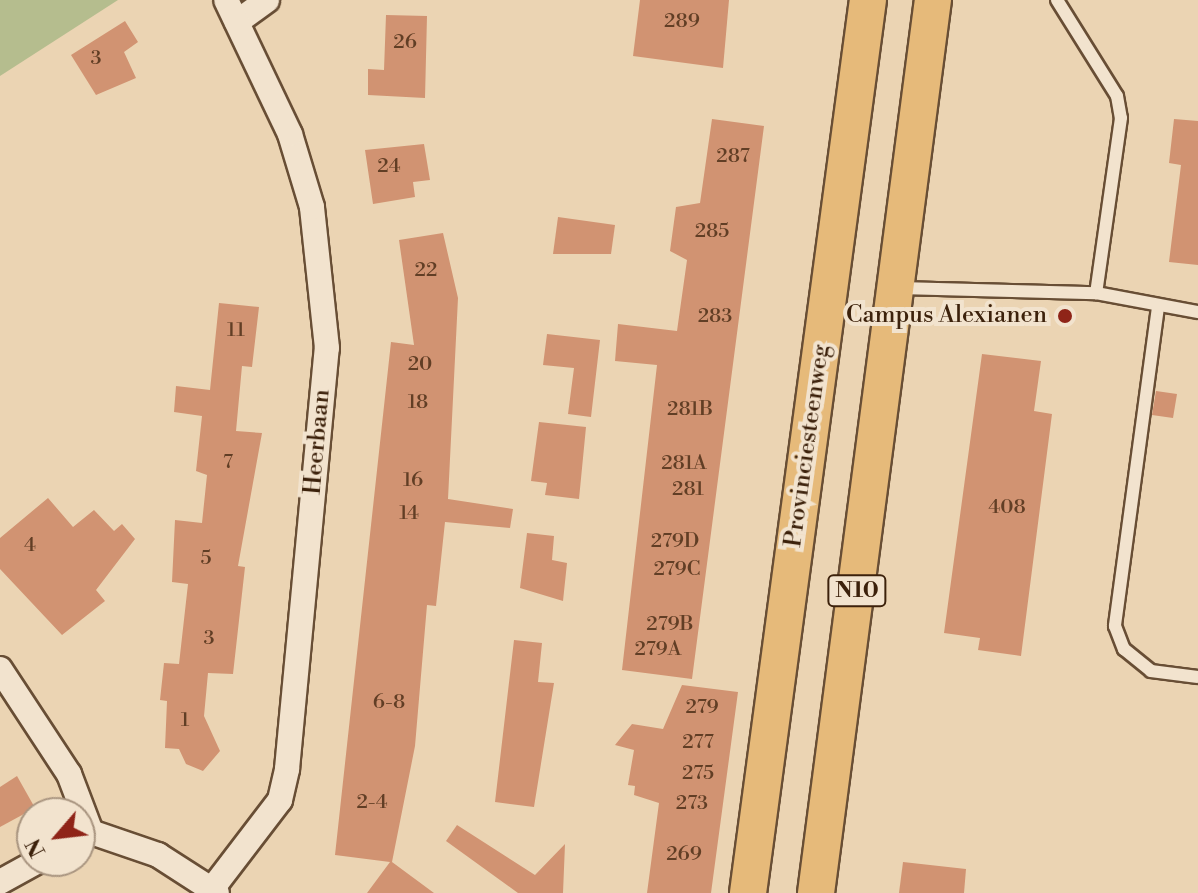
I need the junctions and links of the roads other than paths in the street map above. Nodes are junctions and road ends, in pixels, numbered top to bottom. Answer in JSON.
{"nodes":[{"id":1,"x":226,"y":0,"type":"edge"},
{"id":2,"x":267,"y":0,"type":"edge"},
{"id":3,"x":868,"y":0,"type":"edge"},
{"id":4,"x":933,"y":0,"type":"edge"},
{"id":5,"x":1057,"y":0,"type":"edge"},
{"id":6,"x":237,"y":22,"type":"junction"},
{"id":7,"x":897,"y":288,"type":"junction"},
{"id":8,"x":1096,"y":293,"type":"junction"},
{"id":9,"x":1158,"y":307,"type":"junction"},
{"id":10,"x":1198,"y":312,"type":"edge"},
{"id":11,"x":0,"y":669,"type":"edge"},
{"id":12,"x":1198,"y":677,"type":"edge"},
{"id":13,"x":75,"y":797,"type":"edge"},
{"id":14,"x":96,"y":838,"type":"edge"},
{"id":15,"x":214,"y":891,"type":"edge"},
{"id":16,"x":748,"y":893,"type":"edge"},
{"id":17,"x":816,"y":893,"type":"edge"}],
"edges":[{"from":1,"to":6,"type":"street","name":"Heerbaan"},
{"from":2,"to":6,"type":"street"},
{"from":3,"to":16,"type":"main road","name":"Provinciesteenweg","number":"N10"},
{"from":4,"to":7,"type":"main road","number":"N10"},
{"from":5,"to":8,"type":"lane"},
{"from":6,"to":15,"type":"street","name":"Heerbaan"},
{"from":7,"to":8,"type":"lane"},
{"from":7,"to":17,"type":"main road","number":"N10"},
{"from":8,"to":9,"type":"lane"},
{"from":9,"to":10,"type":"lane"},
{"from":9,"to":12,"type":"lane"},
{"from":11,"to":13,"type":"street"},
{"from":14,"to":15,"type":"street"}]}
